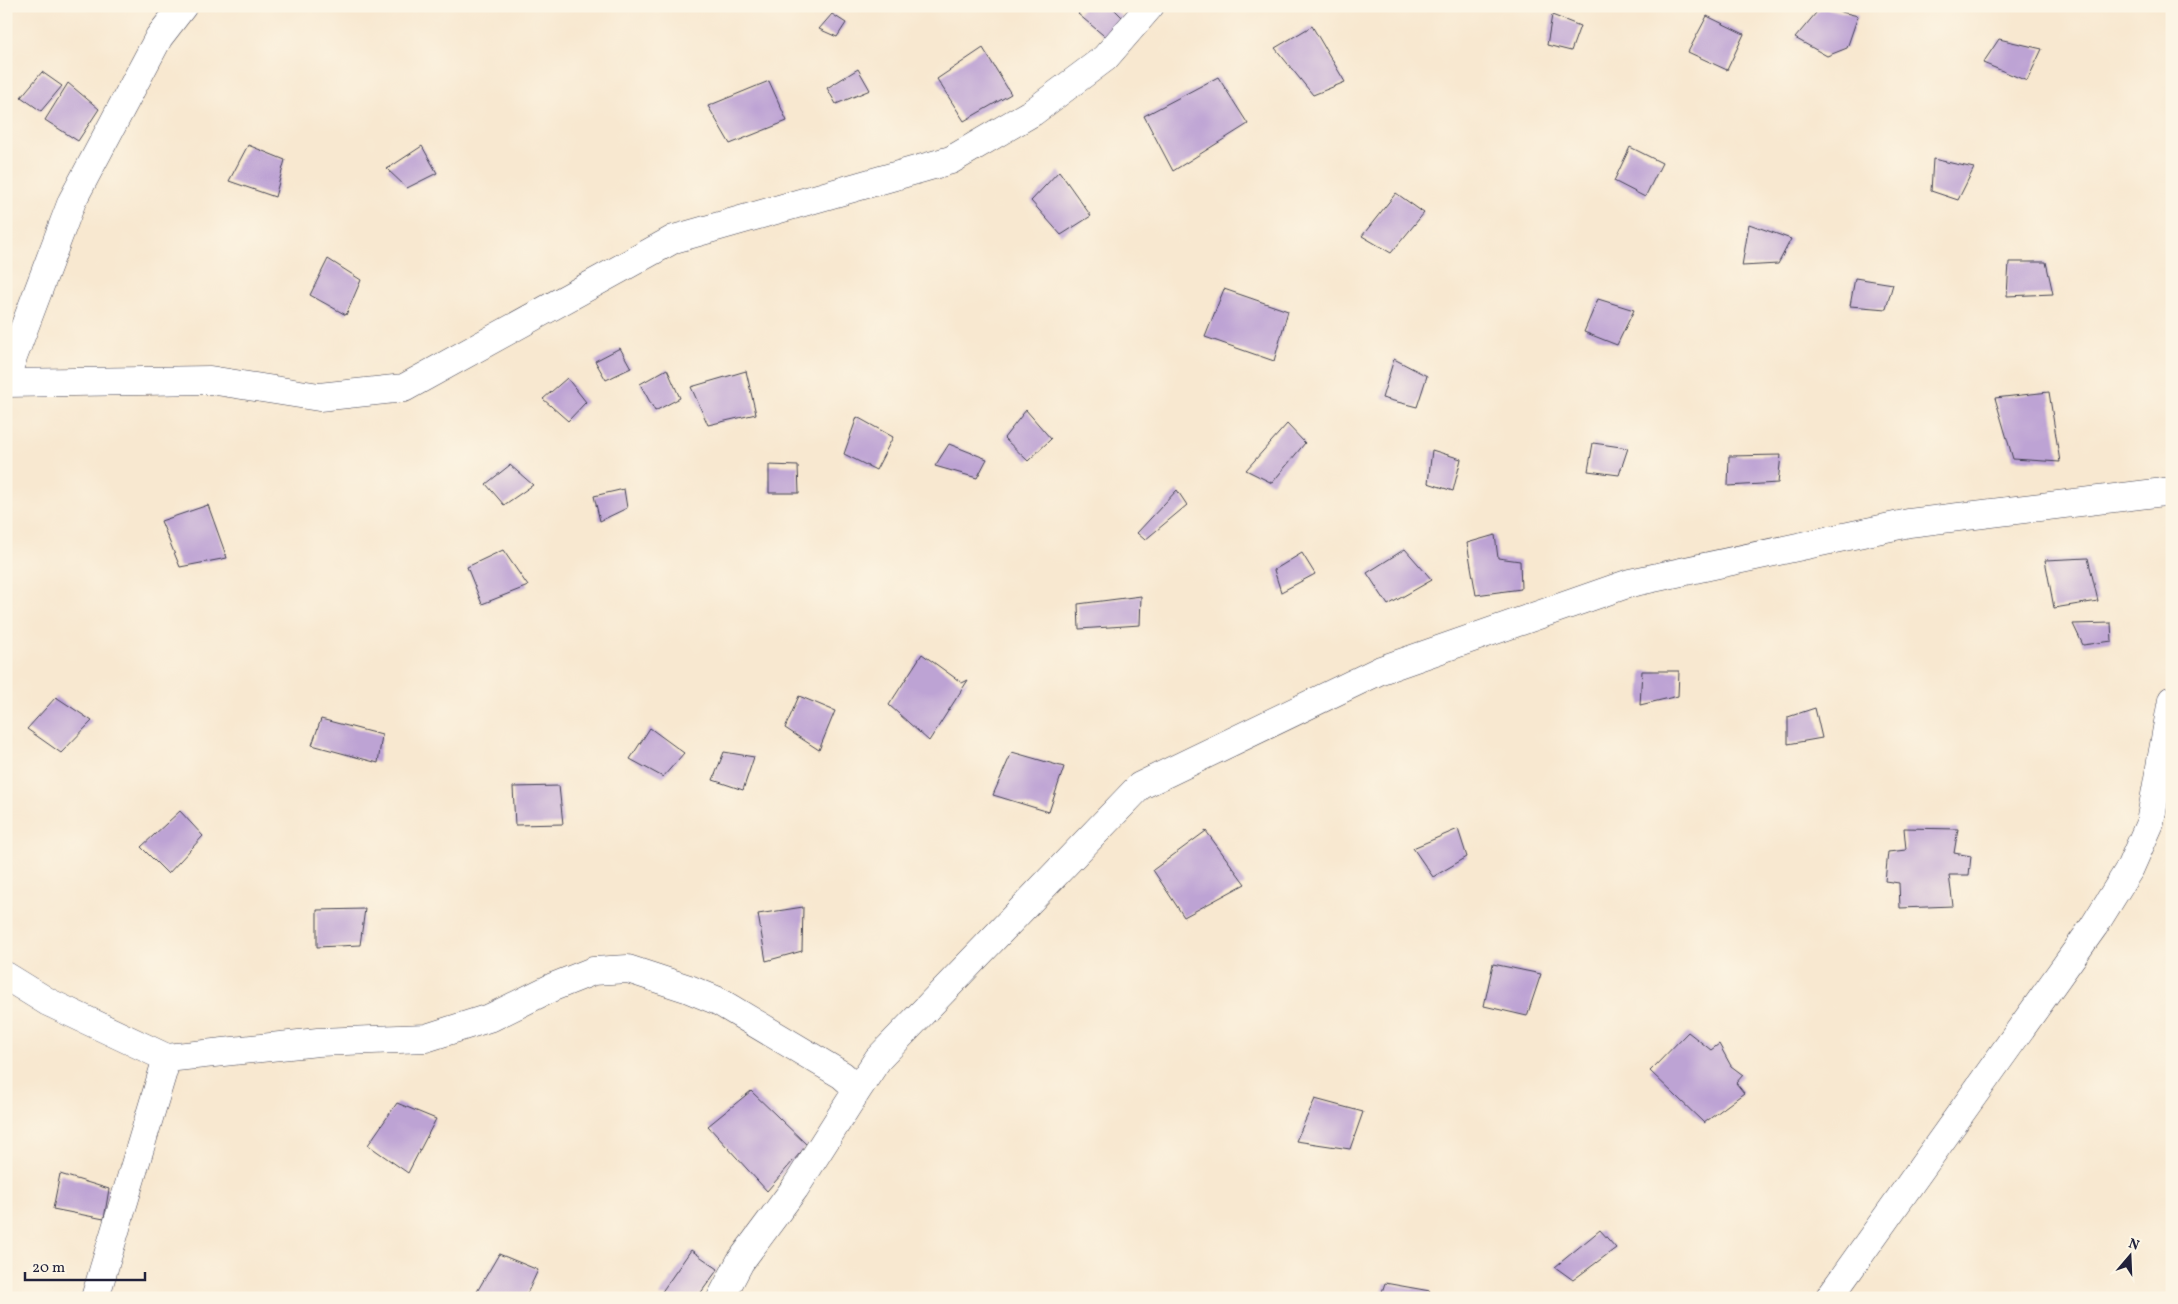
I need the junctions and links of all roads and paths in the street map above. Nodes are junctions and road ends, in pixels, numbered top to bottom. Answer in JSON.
{"nodes":[{"id":1,"x":183,"y":6,"type":"edge"},
{"id":2,"x":1150,"y":6,"type":"edge"},
{"id":3,"x":6,"y":376,"type":"edge"},
{"id":4,"x":6,"y":383,"type":"edge"},
{"id":5,"x":2172,"y":491,"type":"edge"},
{"id":6,"x":2172,"y":700,"type":"edge"},
{"id":7,"x":6,"y":976,"type":"edge"},
{"id":8,"x":167,"y":1058,"type":"junction"},
{"id":9,"x":858,"y":1088,"type":"junction"},
{"id":10,"x":95,"y":1298,"type":"edge"},
{"id":11,"x":721,"y":1298,"type":"edge"},
{"id":12,"x":1829,"y":1298,"type":"edge"}],
"edges":[{"from":1,"to":3,"type":"street"},
{"from":2,"to":4,"type":"street"},
{"from":5,"to":9,"type":"street"},
{"from":6,"to":12,"type":"street"},
{"from":7,"to":8,"type":"street"},
{"from":8,"to":9,"type":"street"},
{"from":8,"to":10,"type":"street"},
{"from":9,"to":11,"type":"street"}]}
